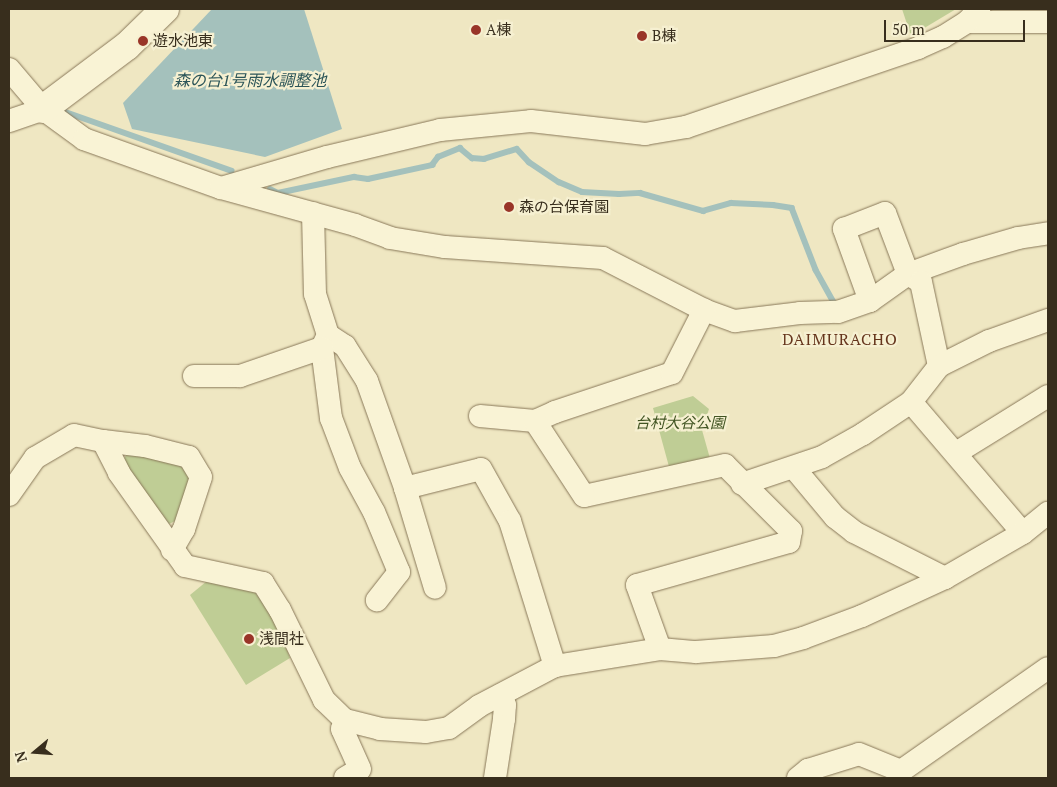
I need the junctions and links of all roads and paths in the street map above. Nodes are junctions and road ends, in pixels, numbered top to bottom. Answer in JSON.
{"nodes":[{"id":1,"x":165,"y":9,"type":"edge"},
{"id":2,"x":973,"y":15,"type":"edge"},
{"id":3,"x":1048,"y":22,"type":"edge"},
{"id":4,"x":9,"y":69,"type":"edge"},
{"id":5,"x":44,"y":109,"type":"junction"},
{"id":6,"x":9,"y":121,"type":"edge"},
{"id":7,"x":222,"y":188,"type":"junction"},
{"id":8,"x":313,"y":213,"type":"junction"},
{"id":9,"x":1048,"y":232,"type":"edge"},
{"id":10,"x":908,"y":274,"type":"junction"},
{"id":11,"x":870,"y":301,"type":"junction"},
{"id":12,"x":704,"y":310,"type":"junction"},
{"id":13,"x":1048,"y":320,"type":"edge"},
{"id":14,"x":325,"y":342,"type":"junction"},
{"id":15,"x":939,"y":366,"type":"junction"},
{"id":16,"x":194,"y":376,"type":"dead end"},
{"id":17,"x":1048,"y":396,"type":"edge"},
{"id":18,"x":911,"y":402,"type":"junction"},
{"id":19,"x":480,"y":416,"type":"dead end"},
{"id":20,"x":535,"y":421,"type":"junction"},
{"id":21,"x":103,"y":441,"type":"junction"},
{"id":22,"x":956,"y":453,"type":"junction"},
{"id":23,"x":794,"y":468,"type":"junction"},
{"id":24,"x":742,"y":484,"type":"junction"},
{"id":25,"x":405,"y":488,"type":"junction"},
{"id":26,"x":9,"y":495,"type":"edge"},
{"id":27,"x":1048,"y":513,"type":"edge"},
{"id":28,"x":1023,"y":532,"type":"junction"},
{"id":29,"x":172,"y":550,"type":"junction"},
{"id":30,"x":945,"y":578,"type":"junction"},
{"id":31,"x":435,"y":588,"type":"dead end"},
{"id":32,"x":376,"y":600,"type":"dead end"},
{"id":33,"x":660,"y":649,"type":"junction"},
{"id":34,"x":555,"y":666,"type":"junction"},
{"id":35,"x":1048,"y":668,"type":"edge"},
{"id":36,"x":500,"y":695,"type":"junction"},
{"id":37,"x":345,"y":720,"type":"junction"},
{"id":38,"x":345,"y":778,"type":"edge"},
{"id":39,"x":495,"y":778,"type":"edge"},
{"id":40,"x":798,"y":778,"type":"edge"}],
"edges":[{"from":1,"to":5,"type":"street"},
{"from":2,"to":3,"type":"street"},
{"from":2,"to":7,"type":"street"},
{"from":4,"to":5,"type":"street"},
{"from":5,"to":6,"type":"street"},
{"from":5,"to":7,"type":"street"},
{"from":7,"to":8,"type":"street"},
{"from":8,"to":12,"type":"street"},
{"from":8,"to":14,"type":"street"},
{"from":9,"to":10,"type":"street"},
{"from":10,"to":11,"type":"street"},
{"from":10,"to":11,"type":"street"},
{"from":10,"to":15,"type":"street"},
{"from":11,"to":12,"type":"street"},
{"from":12,"to":20,"type":"street"},
{"from":13,"to":15,"type":"street"},
{"from":14,"to":16,"type":"street"},
{"from":14,"to":25,"type":"street"},
{"from":14,"to":32,"type":"street"},
{"from":15,"to":18,"type":"street"},
{"from":17,"to":22,"type":"street"},
{"from":18,"to":22,"type":"street"},
{"from":18,"to":23,"type":"street"},
{"from":19,"to":20,"type":"street"},
{"from":20,"to":24,"type":"street"},
{"from":21,"to":26,"type":"street"},
{"from":21,"to":29,"type":"street"},
{"from":21,"to":29,"type":"street"},
{"from":22,"to":28,"type":"street"},
{"from":23,"to":24,"type":"street"},
{"from":23,"to":30,"type":"street"},
{"from":24,"to":33,"type":"street"},
{"from":25,"to":31,"type":"street"},
{"from":25,"to":34,"type":"street"},
{"from":27,"to":28,"type":"street"},
{"from":28,"to":30,"type":"street"},
{"from":29,"to":37,"type":"street"},
{"from":30,"to":33,"type":"street"},
{"from":33,"to":34,"type":"street"},
{"from":34,"to":36,"type":"street"},
{"from":35,"to":40,"type":"street"},
{"from":36,"to":37,"type":"street"},
{"from":36,"to":39,"type":"street"},
{"from":37,"to":38,"type":"street"}]}
